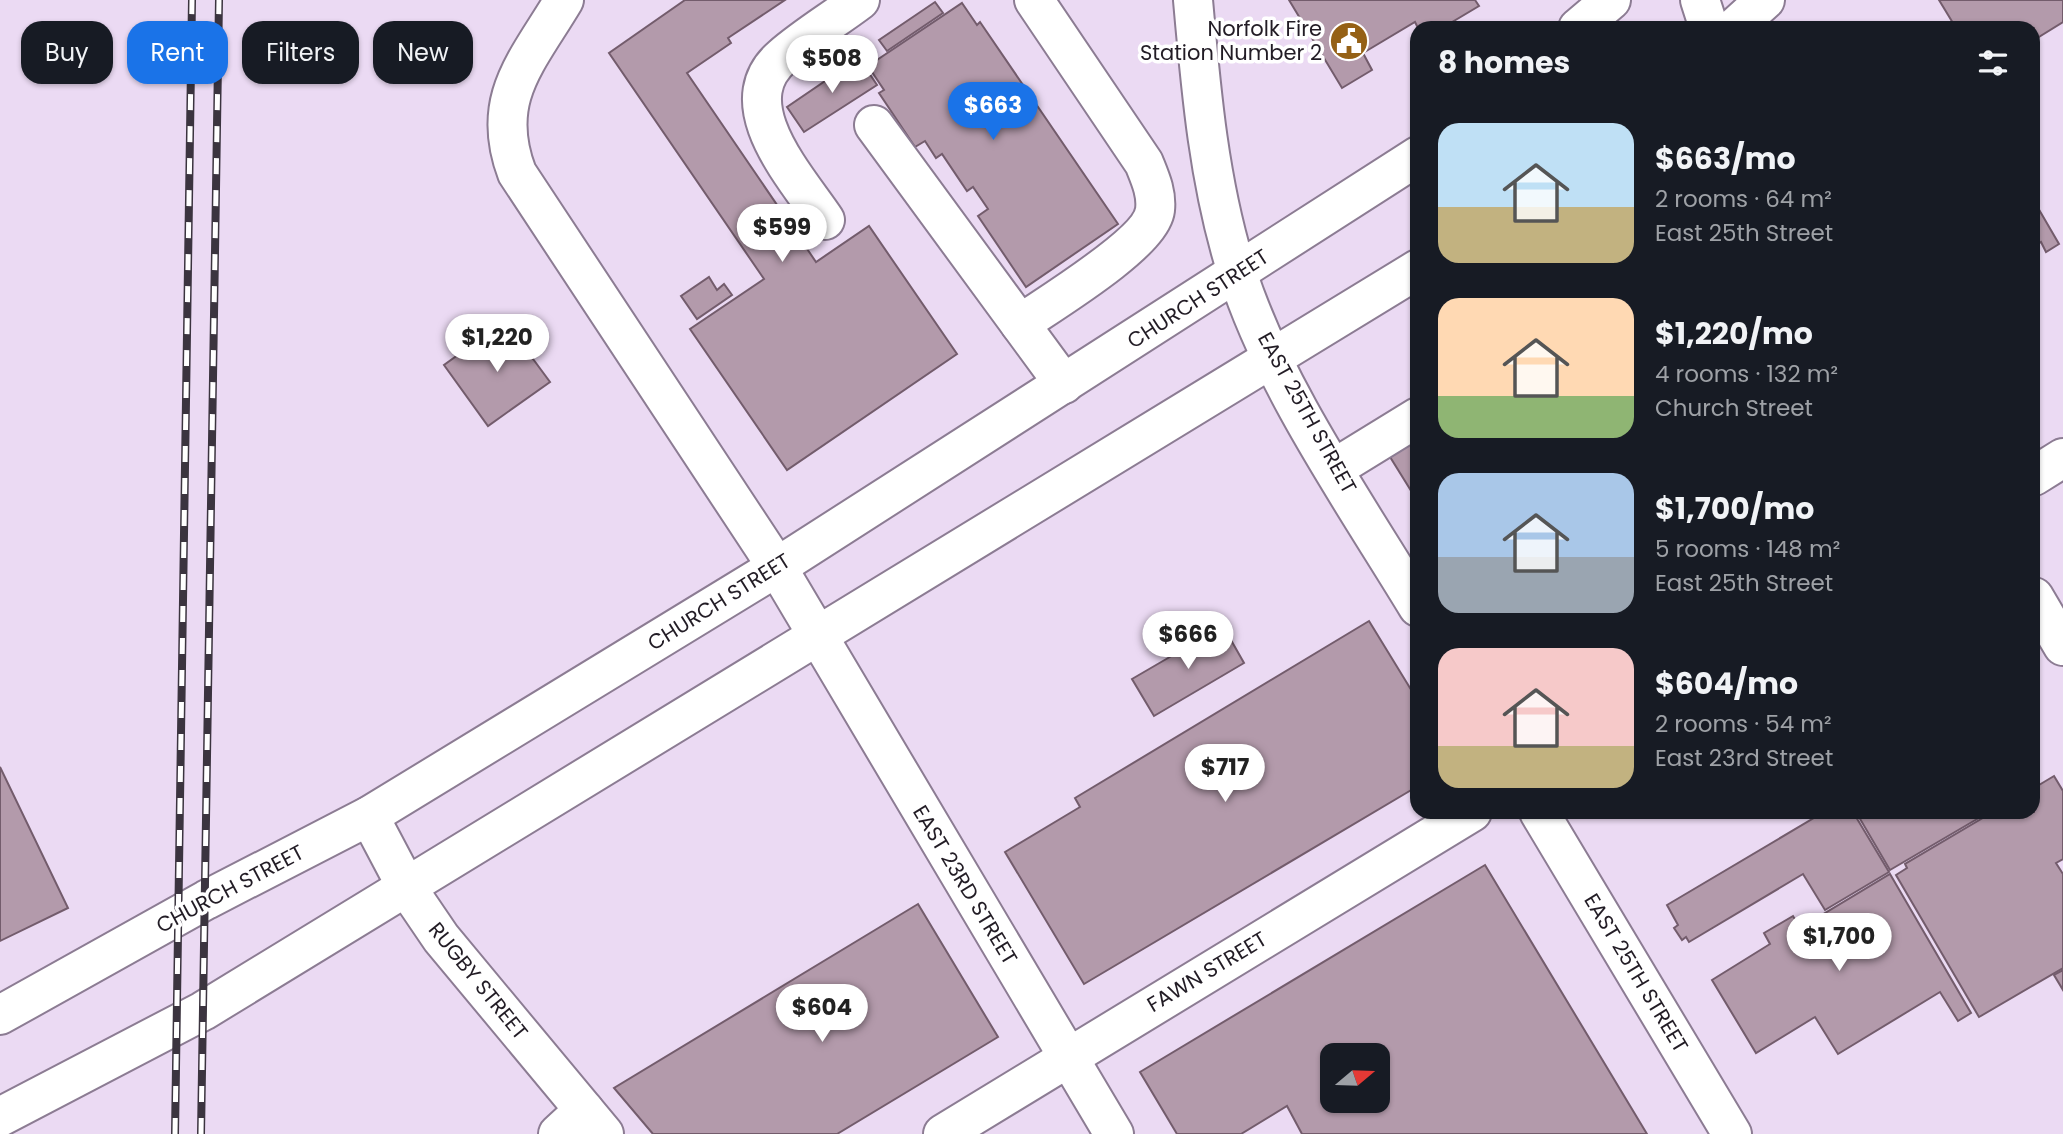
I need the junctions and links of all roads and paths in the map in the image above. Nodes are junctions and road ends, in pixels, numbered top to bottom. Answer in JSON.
{"nodes":[{"id":1,"x":564,"y":0,"type":"edge"},
{"id":2,"x":860,"y":0,"type":"edge"},
{"id":3,"x":1034,"y":0,"type":"edge"},
{"id":4,"x":1194,"y":0,"type":"edge"},
{"id":5,"x":1611,"y":0,"type":"edge"},
{"id":6,"x":1700,"y":0,"type":"edge"},
{"id":7,"x":1765,"y":0,"type":"edge"},
{"id":8,"x":1586,"y":21,"type":"edge"},
{"id":9,"x":1707,"y":21,"type":"edge"},
{"id":10,"x":1742,"y":21,"type":"edge"},
{"id":11,"x":874,"y":125,"type":"dead end"},
{"id":12,"x":1410,"y":161,"type":"edge"},
{"id":13,"x":825,"y":220,"type":"dead end"},
{"id":14,"x":1238,"y":274,"type":"junction"},
{"id":15,"x":1410,"y":274,"type":"edge"},
{"id":16,"x":1020,"y":324,"type":"junction"},
{"id":17,"x":1273,"y":358,"type":"junction"},
{"id":18,"x":1064,"y":384,"type":"junction"},
{"id":19,"x":1410,"y":422,"type":"edge"},
{"id":20,"x":2063,"y":458,"type":"edge"},
{"id":21,"x":1335,"y":468,"type":"junction"},
{"id":22,"x":2040,"y":471,"type":"edge"},
{"id":23,"x":777,"y":567,"type":"junction"},
{"id":24,"x":1410,"y":594,"type":"edge"},
{"id":25,"x":2040,"y":612,"type":"edge"},
{"id":26,"x":817,"y":637,"type":"junction"},
{"id":27,"x":2063,"y":646,"type":"edge"},
{"id":28,"x":369,"y":816,"type":"junction"},
{"id":29,"x":1460,"y":819,"type":"edge"},
{"id":30,"x":1543,"y":819,"type":"edge"},
{"id":31,"x":407,"y":888,"type":"junction"},
{"id":32,"x":0,"y":1015,"type":"edge"},
{"id":33,"x":1067,"y":1056,"type":"junction"},
{"id":34,"x":0,"y":1117,"type":"edge"},
{"id":35,"x":582,"y":1126,"type":"edge"},
{"id":36,"x":943,"y":1134,"type":"edge"},
{"id":37,"x":1114,"y":1134,"type":"edge"},
{"id":38,"x":1732,"y":1134,"type":"edge"}],
"edges":[{"from":1,"to":23,"type":"main road","name":"EAST 23RD STREET"},
{"from":2,"to":13,"type":"main road"},
{"from":3,"to":16,"type":"main road"},
{"from":4,"to":14,"type":"main road","name":"EAST 25TH STREET"},
{"from":5,"to":8,"type":"main road"},
{"from":6,"to":9,"type":"main road"},
{"from":7,"to":10,"type":"main road"},
{"from":11,"to":16,"type":"main road"},
{"from":12,"to":14,"type":"main road","name":"CHURCH STREET"},
{"from":14,"to":17,"type":"main road","name":"EAST 25TH STREET"},
{"from":14,"to":18,"type":"main road","name":"CHURCH STREET"},
{"from":15,"to":17,"type":"main road"},
{"from":16,"to":18,"type":"main road"},
{"from":17,"to":21,"type":"main road","name":"EAST 25TH STREET"},
{"from":17,"to":26,"type":"main road"},
{"from":18,"to":23,"type":"main road","name":"CHURCH STREET"},
{"from":19,"to":21,"type":"main road"},
{"from":20,"to":22,"type":"main road"},
{"from":21,"to":24,"type":"main road","name":"EAST 25TH STREET"},
{"from":23,"to":26,"type":"main road","name":"EAST 23RD STREET"},
{"from":23,"to":28,"type":"main road","name":"CHURCH STREET"},
{"from":25,"to":27,"type":"main road"},
{"from":26,"to":31,"type":"main road"},
{"from":26,"to":33,"type":"main road","name":"EAST 23RD STREET"},
{"from":28,"to":31,"type":"main road","name":"RUGBY STREET"},
{"from":28,"to":32,"type":"main road","name":"CHURCH STREET"},
{"from":29,"to":33,"type":"main road","name":"FAWN STREET"},
{"from":30,"to":38,"type":"main road","name":"EAST 25TH STREET"},
{"from":31,"to":34,"type":"main road"},
{"from":31,"to":35,"type":"main road","name":"RUGBY STREET"},
{"from":33,"to":36,"type":"main road","name":"FAWN STREET"},
{"from":33,"to":37,"type":"main road","name":"EAST 23RD STREET"}]}
